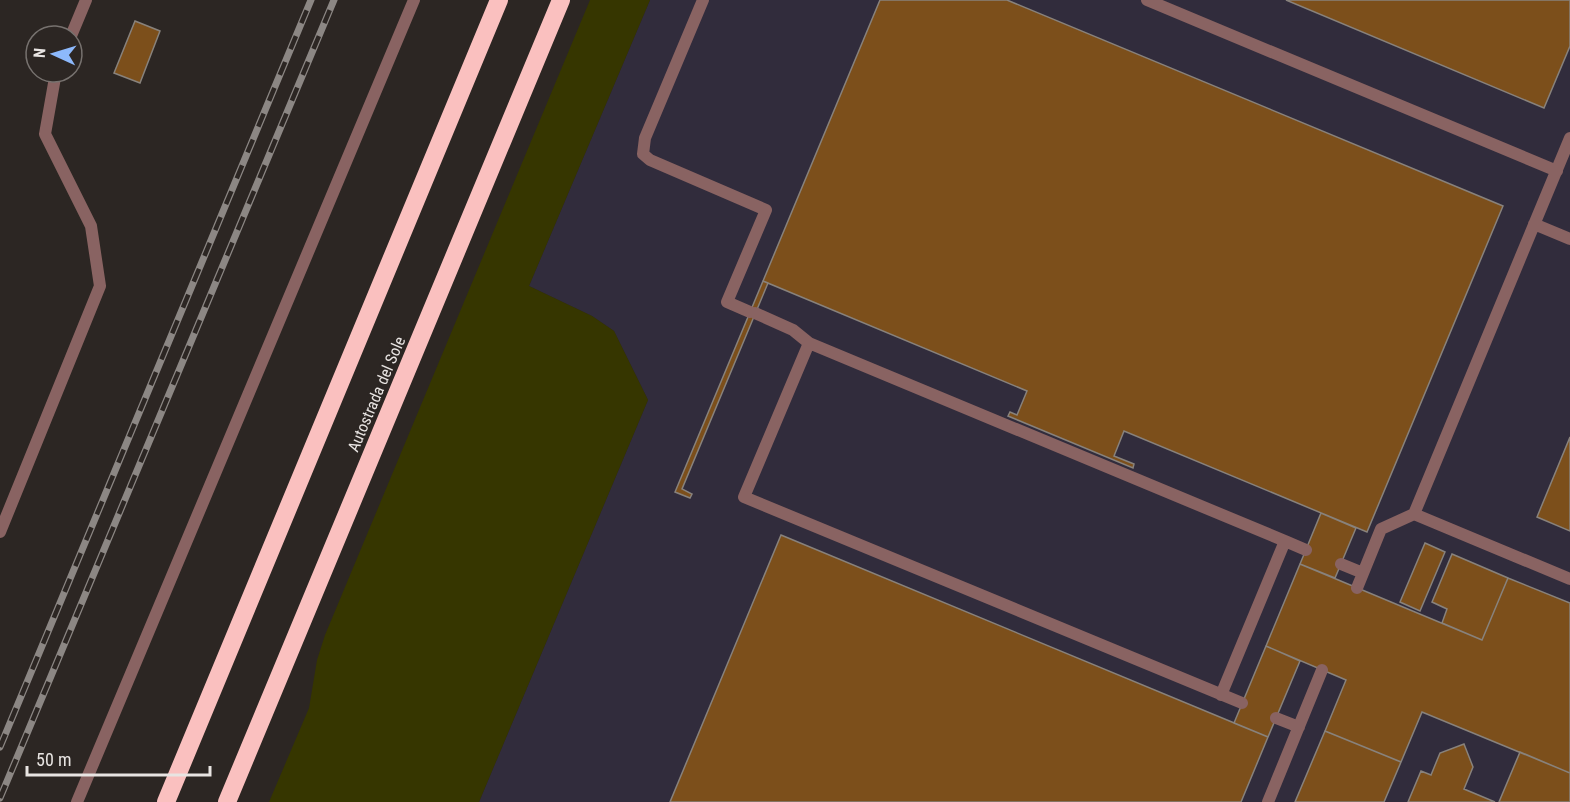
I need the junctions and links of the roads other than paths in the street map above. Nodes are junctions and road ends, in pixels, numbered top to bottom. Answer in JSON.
{"nodes":[{"id":1,"x":86,"y":0,"type":"edge"},
{"id":2,"x":499,"y":0,"type":"edge"},
{"id":3,"x":561,"y":0,"type":"edge"},
{"id":4,"x":703,"y":0,"type":"edge"},
{"id":5,"x":1147,"y":0,"type":"edge"},
{"id":6,"x":413,"y":1,"type":"edge"},
{"id":7,"x":76,"y":24,"type":"edge"},
{"id":8,"x":54,"y":84,"type":"edge"},
{"id":9,"x":1570,"y":138,"type":"edge"},
{"id":10,"x":1557,"y":171,"type":"junction"},
{"id":11,"x":1534,"y":224,"type":"junction"},
{"id":12,"x":1570,"y":239,"type":"edge"},
{"id":13,"x":809,"y":343,"type":"junction"},
{"id":14,"x":1413,"y":514,"type":"junction"},
{"id":15,"x":0,"y":532,"type":"edge"},
{"id":16,"x":1285,"y":541,"type":"junction"},
{"id":17,"x":1306,"y":550,"type":"dead end"},
{"id":18,"x":1341,"y":564,"type":"dead end"},
{"id":19,"x":1363,"y":573,"type":"junction"},
{"id":20,"x":1570,"y":579,"type":"edge"},
{"id":21,"x":1357,"y":588,"type":"dead end"},
{"id":22,"x":1322,"y":670,"type":"dead end"},
{"id":23,"x":1221,"y":695,"type":"junction"},
{"id":24,"x":1242,"y":703,"type":"dead end"},
{"id":25,"x":1276,"y":718,"type":"dead end"},
{"id":26,"x":1299,"y":727,"type":"junction"},
{"id":27,"x":77,"y":802,"type":"edge"},
{"id":28,"x":166,"y":802,"type":"edge"},
{"id":29,"x":227,"y":802,"type":"edge"},
{"id":30,"x":1268,"y":802,"type":"edge"}],
"edges":[{"from":1,"to":7,"type":"lane"},
{"from":2,"to":28,"type":"highway"},
{"from":3,"to":29,"type":"highway","name":"Autostrada del Sole"},
{"from":4,"to":13,"type":"lane"},
{"from":5,"to":10,"type":"lane"},
{"from":6,"to":27,"type":"lane"},
{"from":8,"to":15,"type":"lane"},
{"from":9,"to":10,"type":"lane"},
{"from":10,"to":11,"type":"lane"},
{"from":11,"to":12,"type":"lane"},
{"from":11,"to":14,"type":"lane"},
{"from":13,"to":16,"type":"lane"},
{"from":13,"to":23,"type":"lane"},
{"from":14,"to":19,"type":"lane"},
{"from":14,"to":20,"type":"lane"},
{"from":16,"to":17,"type":"lane"},
{"from":16,"to":23,"type":"lane"},
{"from":18,"to":19,"type":"lane"},
{"from":19,"to":21,"type":"lane"},
{"from":22,"to":26,"type":"lane"},
{"from":23,"to":24,"type":"lane"},
{"from":25,"to":26,"type":"lane"},
{"from":26,"to":30,"type":"lane"}]}
